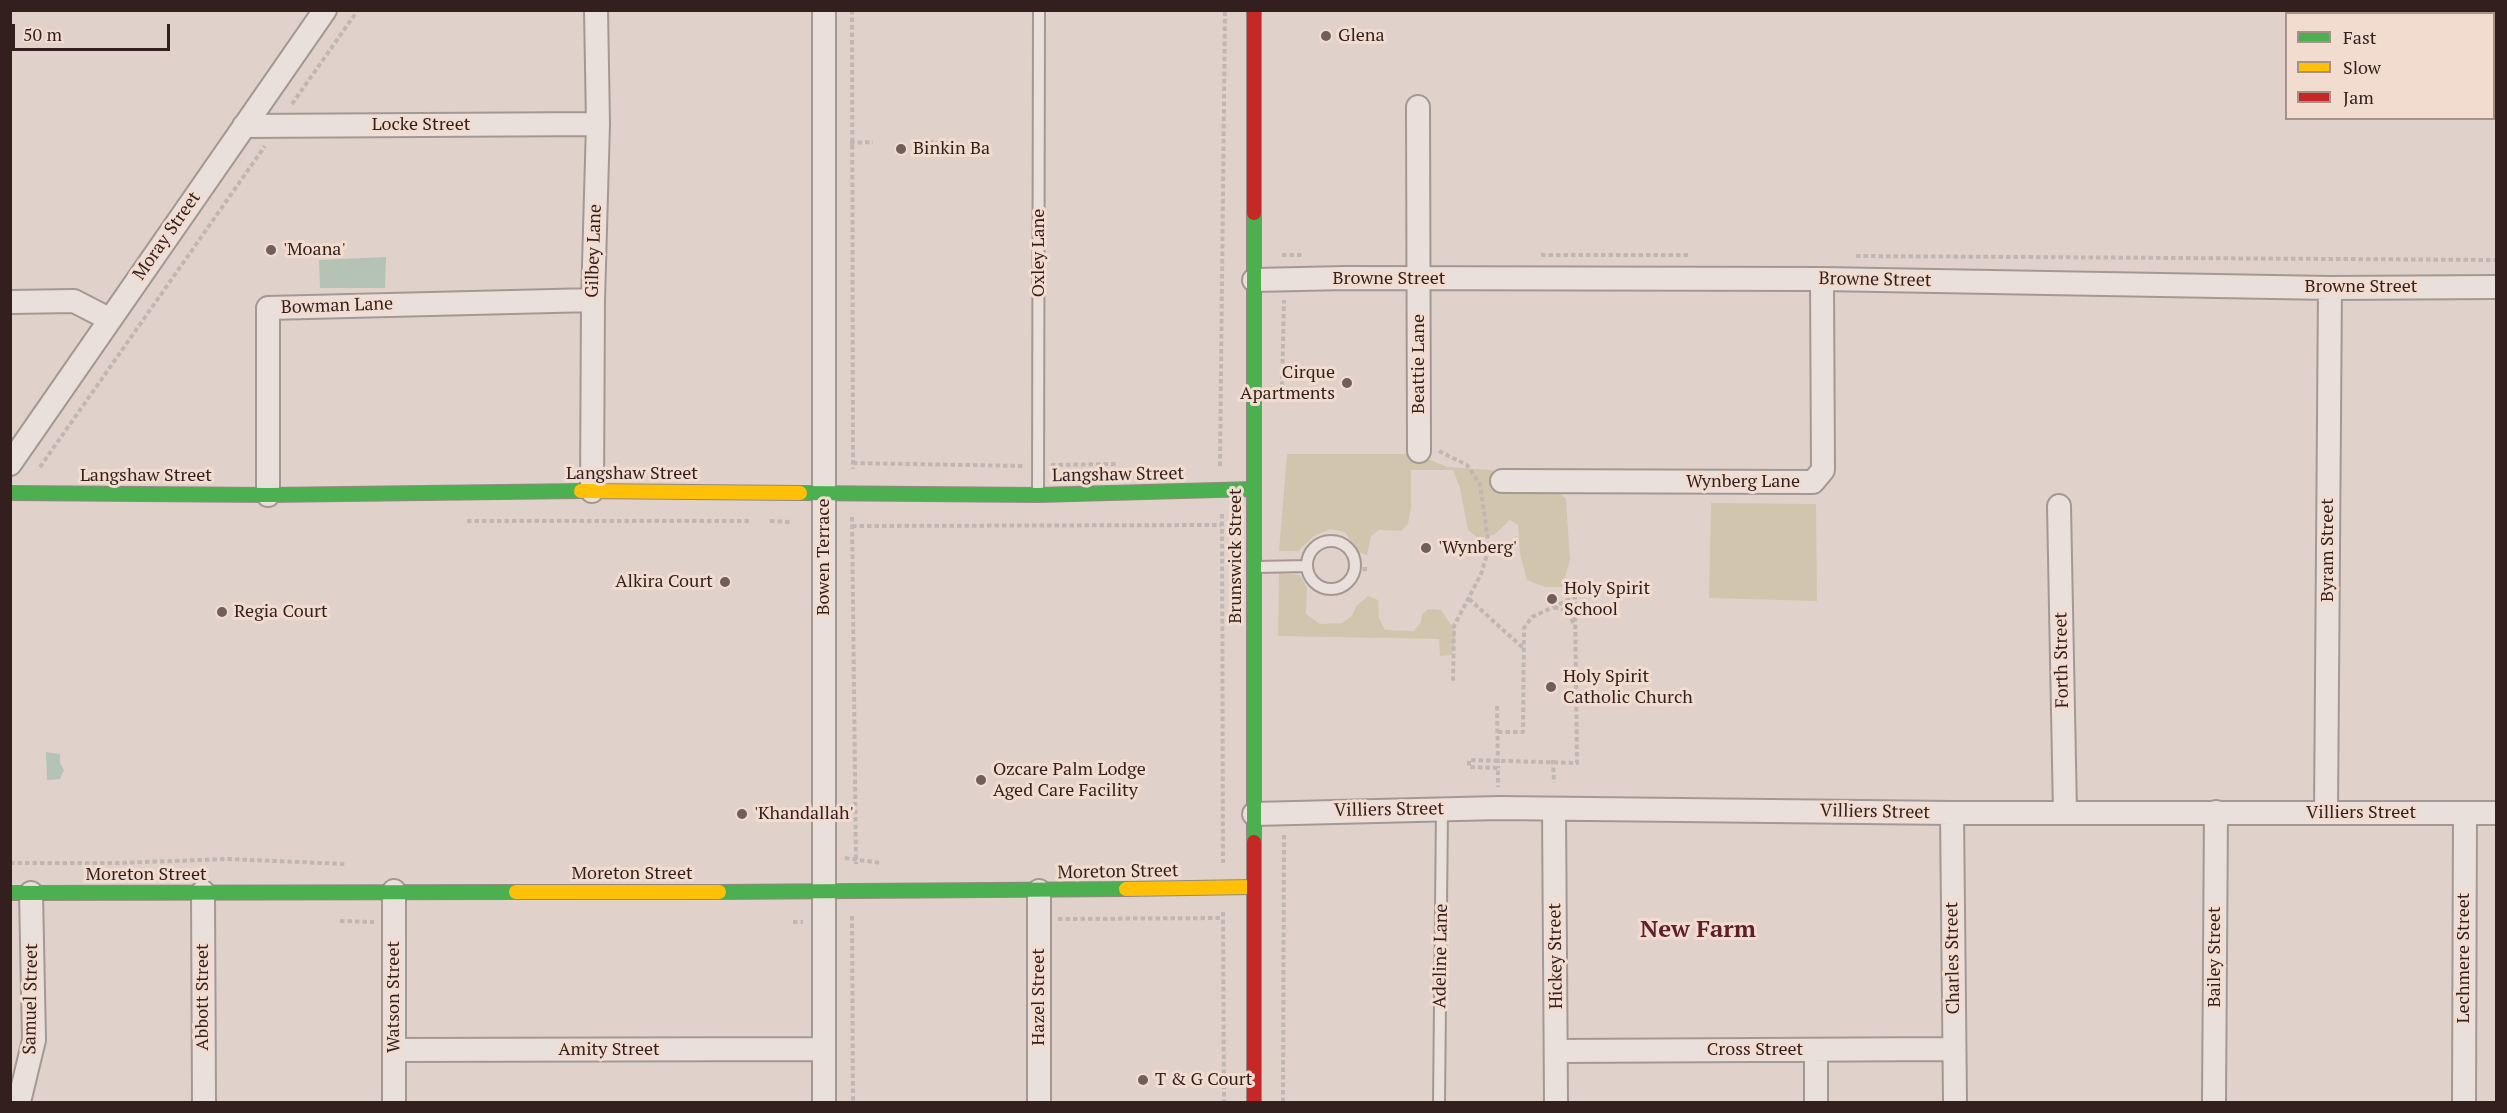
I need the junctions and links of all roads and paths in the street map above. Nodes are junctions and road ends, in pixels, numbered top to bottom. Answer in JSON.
{"nodes":[{"id":1,"x":326,"y":10,"type":"edge"},
{"id":2,"x":358,"y":10,"type":"edge"},
{"id":3,"x":596,"y":10,"type":"edge"},
{"id":4,"x":824,"y":10,"type":"edge"},
{"id":5,"x":852,"y":10,"type":"edge"},
{"id":6,"x":1039,"y":10,"type":"edge"},
{"id":7,"x":1225,"y":10,"type":"edge"},
{"id":8,"x":1254,"y":10,"type":"edge"},
{"id":9,"x":1418,"y":107,"type":"dead end"},
{"id":10,"x":598,"y":124,"type":"junction"},
{"id":11,"x":244,"y":126,"type":"junction"},
{"id":12,"x":278,"y":126,"type":"junction"},
{"id":13,"x":873,"y":142,"type":"dead end"},
{"id":14,"x":929,"y":142,"type":"dead end"},
{"id":15,"x":850,"y":143,"type":"junction"},
{"id":16,"x":958,"y":143,"type":"dead end"},
{"id":17,"x":1419,"y":278,"type":"junction"},
{"id":18,"x":1822,"y":279,"type":"junction"},
{"id":19,"x":1254,"y":280,"type":"junction"},
{"id":20,"x":2496,"y":287,"type":"edge"},
{"id":21,"x":2330,"y":288,"type":"junction"},
{"id":22,"x":593,"y":300,"type":"junction"},
{"id":23,"x":10,"y":302,"type":"edge"},
{"id":24,"x":109,"y":320,"type":"junction"},
{"id":25,"x":1419,"y":451,"type":"joint"},
{"id":26,"x":853,"y":463,"type":"junction"},
{"id":27,"x":10,"y":464,"type":"edge"},
{"id":28,"x":1032,"y":466,"type":"dead end"},
{"id":29,"x":40,"y":467,"type":"dead end"},
{"id":30,"x":853,"y":474,"type":"dead end"},
{"id":31,"x":1220,"y":474,"type":"dead end"},
{"id":32,"x":1502,"y":481,"type":"dead end"},
{"id":33,"x":1254,"y":489,"type":"junction"},
{"id":34,"x":592,"y":491,"type":"junction"},
{"id":35,"x":10,"y":493,"type":"edge"},
{"id":36,"x":824,"y":494,"type":"junction"},
{"id":37,"x":268,"y":495,"type":"junction"},
{"id":38,"x":1038,"y":495,"type":"junction"},
{"id":39,"x":2059,"y":507,"type":"dead end"},
{"id":40,"x":1222,"y":513,"type":"dead end"},
{"id":41,"x":852,"y":514,"type":"dead end"},
{"id":42,"x":1221,"y":525,"type":"junction"},
{"id":43,"x":852,"y":526,"type":"junction"},
{"id":44,"x":1307,"y":566,"type":"junction"},
{"id":45,"x":1254,"y":567,"type":"junction"},
{"id":46,"x":1355,"y":568,"type":"junction"},
{"id":47,"x":1370,"y":569,"type":"dead end"},
{"id":48,"x":1469,"y":599,"type":"junction"},
{"id":49,"x":1551,"y":609,"type":"junction"},
{"id":50,"x":1576,"y":628,"type":"junction"},
{"id":51,"x":1524,"y":649,"type":"junction"},
{"id":52,"x":1453,"y":683,"type":"dead end"},
{"id":53,"x":1497,"y":706,"type":"dead end"},
{"id":54,"x":1498,"y":732,"type":"junction"},
{"id":55,"x":1498,"y":761,"type":"junction"},
{"id":56,"x":1553,"y":761,"type":"junction"},
{"id":57,"x":1498,"y":768,"type":"junction"},
{"id":58,"x":1554,"y":783,"type":"dead end"},
{"id":59,"x":1499,"y":808,"type":"junction"},
{"id":60,"x":1442,"y":809,"type":"junction"},
{"id":61,"x":1554,"y":809,"type":"junction"},
{"id":62,"x":2216,"y":812,"type":"junction"},
{"id":63,"x":2326,"y":812,"type":"junction"},
{"id":64,"x":1952,"y":813,"type":"junction"},
{"id":65,"x":2065,"y":813,"type":"junction"},
{"id":66,"x":2465,"y":813,"type":"junction"},
{"id":67,"x":2496,"y":813,"type":"edge"},
{"id":68,"x":1254,"y":814,"type":"junction"},
{"id":69,"x":1284,"y":832,"type":"dead end"},
{"id":70,"x":845,"y":858,"type":"dead end"},
{"id":71,"x":855,"y":862,"type":"junction"},
{"id":72,"x":856,"y":870,"type":"dead end"},
{"id":73,"x":1223,"y":871,"type":"dead end"},
{"id":74,"x":1253,"y":887,"type":"junction"},
{"id":75,"x":394,"y":891,"type":"junction"},
{"id":76,"x":824,"y":891,"type":"junction"},
{"id":77,"x":1040,"y":891,"type":"junction"},
{"id":78,"x":203,"y":892,"type":"junction"},
{"id":79,"x":21,"y":893,"type":"edge"},
{"id":80,"x":1223,"y":911,"type":"dead end"},
{"id":81,"x":852,"y":912,"type":"dead end"},
{"id":82,"x":1223,"y":918,"type":"junction"},
{"id":83,"x":1048,"y":920,"type":"dead end"},
{"id":84,"x":793,"y":922,"type":"dead end"},
{"id":85,"x":803,"y":922,"type":"dead end"},
{"id":86,"x":852,"y":924,"type":"junction"},
{"id":87,"x":844,"y":925,"type":"dead end"},
{"id":88,"x":824,"y":1049,"type":"junction"},
{"id":89,"x":1954,"y":1049,"type":"junction"},
{"id":90,"x":394,"y":1050,"type":"junction"},
{"id":91,"x":1816,"y":1050,"type":"junction"},
{"id":92,"x":1557,"y":1051,"type":"junction"},
{"id":93,"x":19,"y":1102,"type":"edge"},
{"id":94,"x":204,"y":1102,"type":"edge"},
{"id":95,"x":394,"y":1102,"type":"edge"},
{"id":96,"x":824,"y":1102,"type":"edge"},
{"id":97,"x":853,"y":1102,"type":"edge"},
{"id":98,"x":1039,"y":1102,"type":"edge"},
{"id":99,"x":1224,"y":1102,"type":"edge"},
{"id":100,"x":1254,"y":1102,"type":"edge"},
{"id":101,"x":1283,"y":1102,"type":"edge"},
{"id":102,"x":1439,"y":1102,"type":"edge"},
{"id":103,"x":1556,"y":1102,"type":"edge"},
{"id":104,"x":1816,"y":1102,"type":"edge"},
{"id":105,"x":1955,"y":1102,"type":"edge"},
{"id":106,"x":2214,"y":1102,"type":"edge"},
{"id":107,"x":2464,"y":1102,"type":"edge"}],
"edges":[{"from":1,"to":11,"type":"street","name":"Moray Street"},
{"from":2,"to":12,"type":"path"},
{"from":3,"to":10,"type":"street","name":"Gilbey Lane"},
{"from":4,"to":36,"type":"street","name":"Bowen Terrace"},
{"from":5,"to":15,"type":"path"},
{"from":6,"to":38,"type":"lane","name":"Oxley Lane"},
{"from":7,"to":31,"type":"path"},
{"from":8,"to":19,"type":"street","name":"Brunswick Street"},
{"from":9,"to":17,"type":"street","name":"Beattie Lane"},
{"from":10,"to":12,"type":"street","name":"Locke Street"},
{"from":10,"to":22,"type":"street","name":"Gilbey Lane"},
{"from":11,"to":12,"type":"street","name":"Locke Street"},
{"from":11,"to":24,"type":"street","name":"Moray Street"},
{"from":12,"to":29,"type":"path"},
{"from":13,"to":15,"type":"path"},
{"from":14,"to":16,"type":"path"},
{"from":15,"to":26,"type":"path"},
{"from":17,"to":18,"type":"street","name":"Browne Street"},
{"from":17,"to":19,"type":"street","name":"Browne Street"},
{"from":17,"to":25,"type":"street","name":"Beattie Lane"},
{"from":18,"to":21,"type":"street","name":"Browne Street"},
{"from":18,"to":32,"type":"street","name":"Wynberg Lane"},
{"from":19,"to":33,"type":"street","name":"Brunswick Street"},
{"from":20,"to":21,"type":"street","name":"Browne Street"},
{"from":21,"to":63,"type":"street","name":"Byram Street"},
{"from":22,"to":34,"type":"street","name":"Gilbey Lane"},
{"from":22,"to":37,"type":"street","name":"Bowman Lane"},
{"from":23,"to":24,"type":"street"},
{"from":24,"to":27,"type":"street","name":"Moray Street"},
{"from":25,"to":48,"type":"path"},
{"from":26,"to":28,"type":"path"},
{"from":26,"to":30,"type":"path"},
{"from":33,"to":38,"type":"street","name":"Langshaw Street"},
{"from":33,"to":45,"type":"street","name":"Brunswick Street"},
{"from":34,"to":36,"type":"street","name":"Langshaw Street"},
{"from":34,"to":37,"type":"street","name":"Langshaw Street"},
{"from":35,"to":37,"type":"street","name":"Langshaw Street"},
{"from":36,"to":38,"type":"street","name":"Langshaw Street"},
{"from":36,"to":76,"type":"street","name":"Bowen Terrace"},
{"from":39,"to":65,"type":"street","name":"Forth Street"},
{"from":40,"to":42,"type":"path"},
{"from":41,"to":43,"type":"path"},
{"from":42,"to":43,"type":"path"},
{"from":42,"to":73,"type":"path"},
{"from":43,"to":71,"type":"path"},
{"from":44,"to":45,"type":"lane"},
{"from":44,"to":46,"type":"lane"},
{"from":44,"to":46,"type":"lane"},
{"from":45,"to":68,"type":"street","name":"Brunswick Street"},
{"from":46,"to":47,"type":"path"},
{"from":48,"to":51,"type":"path"},
{"from":48,"to":52,"type":"path"},
{"from":49,"to":50,"type":"path"},
{"from":49,"to":50,"type":"path"},
{"from":49,"to":51,"type":"path"},
{"from":50,"to":56,"type":"path"},
{"from":51,"to":54,"type":"path"},
{"from":53,"to":54,"type":"path"},
{"from":54,"to":55,"type":"path"},
{"from":55,"to":56,"type":"path"},
{"from":55,"to":57,"type":"path"},
{"from":55,"to":57,"type":"path"},
{"from":56,"to":58,"type":"path"},
{"from":57,"to":59,"type":"path"},
{"from":59,"to":60,"type":"street","name":"Villiers Street"},
{"from":59,"to":61,"type":"street","name":"Villiers Street"},
{"from":60,"to":68,"type":"street","name":"Villiers Street"},
{"from":60,"to":102,"type":"lane","name":"Adeline Lane"},
{"from":61,"to":64,"type":"street","name":"Villiers Street"},
{"from":61,"to":92,"type":"street","name":"Hickey Street"},
{"from":62,"to":63,"type":"street","name":"Villiers Street"},
{"from":62,"to":65,"type":"street","name":"Villiers Street"},
{"from":62,"to":106,"type":"street","name":"Bailey Street"},
{"from":63,"to":66,"type":"street","name":"Villiers Street"},
{"from":64,"to":65,"type":"street","name":"Villiers Street"},
{"from":64,"to":89,"type":"street","name":"Charles Street"},
{"from":66,"to":67,"type":"street","name":"Villiers Street"},
{"from":66,"to":107,"type":"street","name":"Lechmere Street"},
{"from":68,"to":74,"type":"street","name":"Brunswick Street"},
{"from":69,"to":101,"type":"path"},
{"from":70,"to":71,"type":"path"},
{"from":71,"to":72,"type":"path"},
{"from":74,"to":77,"type":"street","name":"Moreton Street"},
{"from":74,"to":100,"type":"street","name":"Brunswick Street"},
{"from":75,"to":76,"type":"street","name":"Moreton Street"},
{"from":75,"to":78,"type":"street","name":"Moreton Street"},
{"from":75,"to":90,"type":"street","name":"Watson Street"},
{"from":76,"to":77,"type":"street","name":"Moreton Street"},
{"from":76,"to":88,"type":"street","name":"Bowen Terrace"},
{"from":77,"to":98,"type":"street","name":"Hazel Street"},
{"from":78,"to":79,"type":"street","name":"Moreton Street"},
{"from":78,"to":94,"type":"street","name":"Abbott Street"},
{"from":79,"to":93,"type":"street","name":"Samuel Street"},
{"from":80,"to":82,"type":"path"},
{"from":81,"to":86,"type":"path"},
{"from":82,"to":83,"type":"path"},
{"from":82,"to":99,"type":"path"},
{"from":84,"to":85,"type":"path"},
{"from":86,"to":87,"type":"path"},
{"from":86,"to":97,"type":"path"},
{"from":88,"to":90,"type":"street","name":"Amity Street"},
{"from":88,"to":96,"type":"street","name":"Bowen Terrace"},
{"from":89,"to":91,"type":"street","name":"Cross Street"},
{"from":89,"to":105,"type":"street","name":"Charles Street"},
{"from":90,"to":95,"type":"street","name":"Watson Street"},
{"from":91,"to":92,"type":"street","name":"Cross Street"},
{"from":91,"to":104,"type":"street"},
{"from":92,"to":103,"type":"street","name":"Hickey Street"}]}
